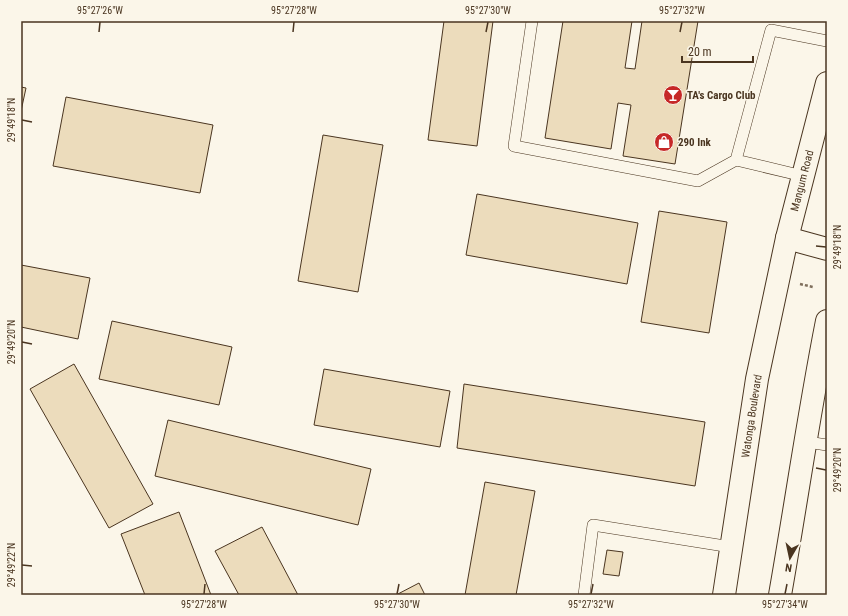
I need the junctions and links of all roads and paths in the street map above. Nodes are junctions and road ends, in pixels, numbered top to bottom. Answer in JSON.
{"nodes":[{"id":1,"x":532,"y":21,"type":"edge"},
{"id":2,"x":827,"y":41,"type":"edge"},
{"id":3,"x":827,"y":82,"type":"edge"},
{"id":4,"x":736,"y":160,"type":"junction"},
{"id":5,"x":803,"y":176,"type":"junction"},
{"id":6,"x":787,"y":238,"type":"junction"},
{"id":7,"x":827,"y":249,"type":"edge"},
{"id":8,"x":794,"y":283,"type":"dead end"},
{"id":9,"x":813,"y":287,"type":"dead end"},
{"id":10,"x":827,"y":322,"type":"edge"},
{"id":11,"x":817,"y":444,"type":"edge"},
{"id":12,"x":731,"y":547,"type":"junction"},
{"id":13,"x":584,"y":595,"type":"edge"},
{"id":14,"x":724,"y":595,"type":"edge"},
{"id":15,"x":780,"y":595,"type":"edge"}],
"edges":[{"from":1,"to":4,"type":"lane"},
{"from":2,"to":4,"type":"lane"},
{"from":3,"to":5,"type":"main road","name":"Mangum Road"},
{"from":4,"to":5,"type":"lane"},
{"from":5,"to":6,"type":"main road","name":"Mangum Road"},
{"from":6,"to":7,"type":"main road"},
{"from":6,"to":12,"type":"main road","name":"Watonga Boulevard"},
{"from":8,"to":9,"type":"path"},
{"from":10,"to":11,"type":"main road"},
{"from":11,"to":15,"type":"main road"},
{"from":12,"to":13,"type":"lane"},
{"from":12,"to":14,"type":"main road","name":"Watonga Boulevard"}]}
